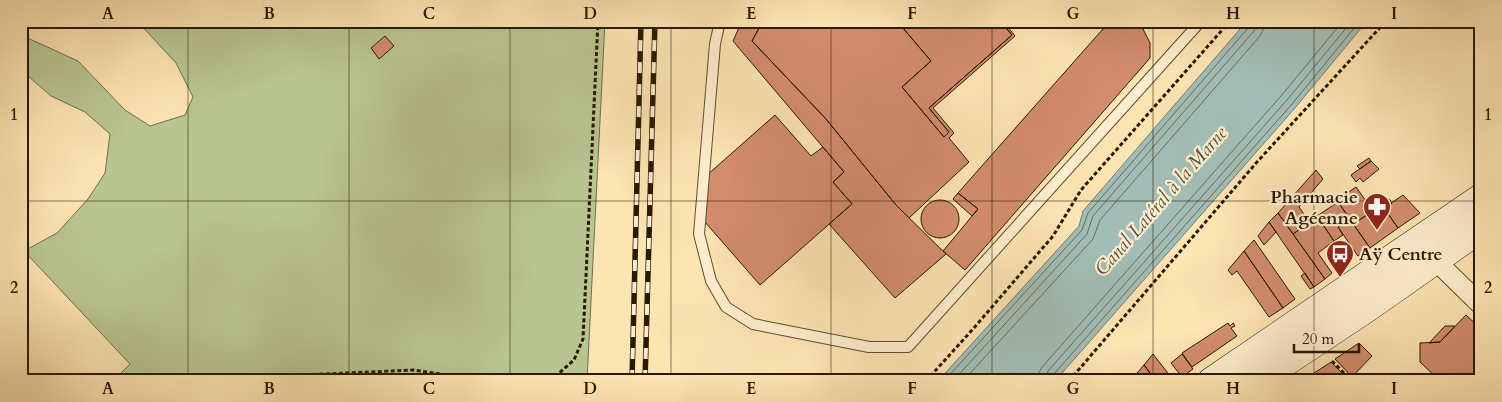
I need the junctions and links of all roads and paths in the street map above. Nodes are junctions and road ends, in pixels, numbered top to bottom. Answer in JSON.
{"nodes":[{"id":1,"x":598,"y":21,"type":"edge"},
{"id":2,"x":720,"y":21,"type":"edge"},
{"id":3,"x":1201,"y":21,"type":"edge"},
{"id":4,"x":1228,"y":21,"type":"edge"},
{"id":5,"x":1386,"y":21,"type":"edge"},
{"id":6,"x":1481,"y":198,"type":"edge"},
{"id":7,"x":1481,"y":228,"type":"edge"},
{"id":8,"x":1435,"y":260,"type":"junction"},
{"id":9,"x":1481,"y":305,"type":"edge"},
{"id":10,"x":288,"y":381,"type":"edge"},
{"id":11,"x":489,"y":381,"type":"edge"},
{"id":12,"x":550,"y":381,"type":"edge"},
{"id":13,"x":926,"y":381,"type":"edge"},
{"id":14,"x":1069,"y":381,"type":"edge"},
{"id":15,"x":1212,"y":381,"type":"edge"},
{"id":16,"x":1257,"y":381,"type":"edge"}],
"edges":[{"from":1,"to":12,"type":"path"},
{"from":2,"to":3,"type":"lane"},
{"from":4,"to":13,"type":"path"},
{"from":5,"to":14,"type":"path"},
{"from":6,"to":15,"type":"main road"},
{"from":7,"to":8,"type":"main road"},
{"from":8,"to":9,"type":"street"},
{"from":8,"to":16,"type":"main road"},
{"from":10,"to":11,"type":"path"}]}
